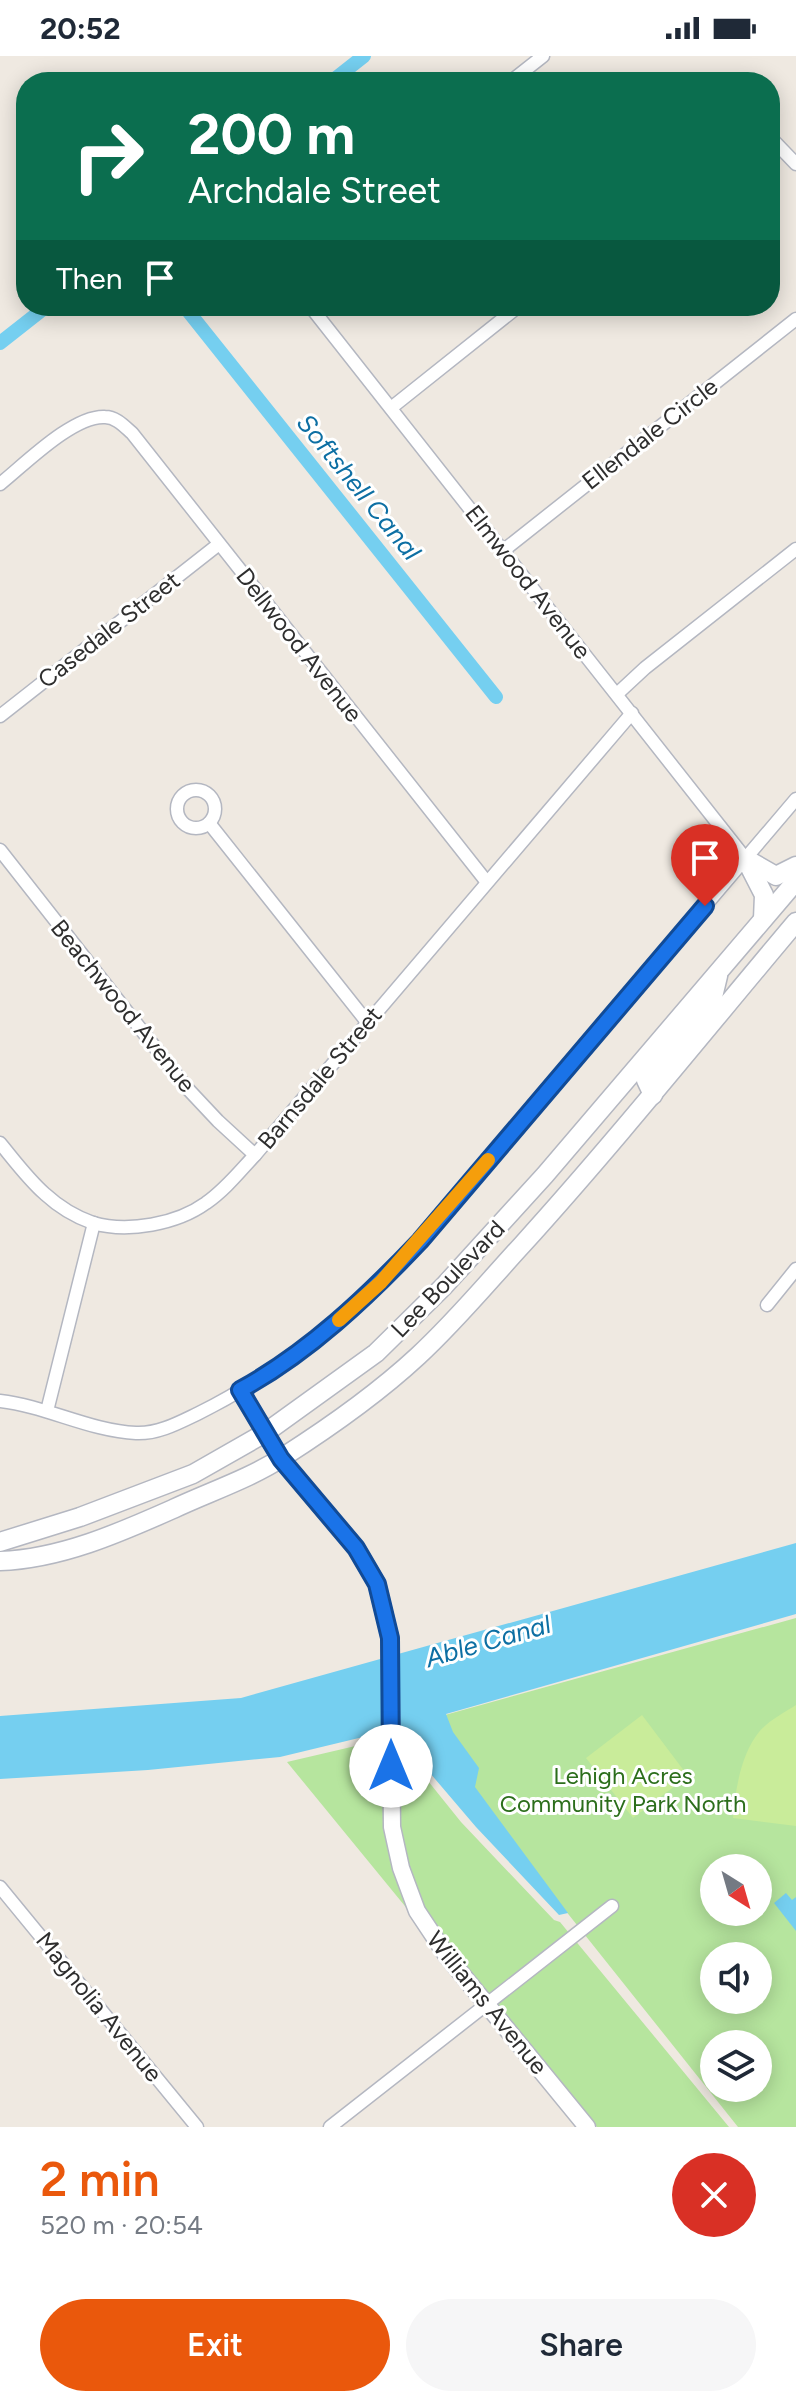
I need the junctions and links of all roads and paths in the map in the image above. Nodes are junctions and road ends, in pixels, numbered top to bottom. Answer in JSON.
{"nodes":[{"id":1,"x":543,"y":56,"type":"edge"},
{"id":2,"x":523,"y":72,"type":"edge"},
{"id":3,"x":780,"y":145,"type":"edge"},
{"id":4,"x":796,"y":164,"type":"edge"},
{"id":5,"x":318,"y":316,"type":"edge"},
{"id":6,"x":506,"y":316,"type":"edge"},
{"id":7,"x":796,"y":319,"type":"edge"},
{"id":8,"x":391,"y":408,"type":"junction"},
{"id":9,"x":0,"y":484,"type":"edge"},
{"id":10,"x":219,"y":544,"type":"junction"},
{"id":11,"x":796,"y":549,"type":"edge"},
{"id":12,"x":504,"y":550,"type":"junction"},
{"id":13,"x":617,"y":694,"type":"junction"},
{"id":14,"x":632,"y":713,"type":"junction"},
{"id":15,"x":0,"y":716,"type":"edge"},
{"id":16,"x":796,"y":799,"type":"edge"},
{"id":17,"x":209,"y":823,"type":"dead end"},
{"id":18,"x":0,"y":850,"type":"edge"},
{"id":19,"x":745,"y":858,"type":"junction"},
{"id":20,"x":796,"y":866,"type":"edge"},
{"id":21,"x":486,"y":881,"type":"junction"},
{"id":22,"x":796,"y":881,"type":"edge"},
{"id":23,"x":763,"y":919,"type":"junction"},
{"id":24,"x":796,"y":922,"type":"edge"},
{"id":25,"x":720,"y":969,"type":"junction"},
{"id":26,"x":367,"y":1022,"type":"junction"},
{"id":27,"x":653,"y":1095,"type":"junction"},
{"id":28,"x":0,"y":1143,"type":"edge"},
{"id":29,"x":255,"y":1155,"type":"junction"},
{"id":30,"x":94,"y":1223,"type":"junction"},
{"id":31,"x":796,"y":1269,"type":"edge"},
{"id":32,"x":767,"y":1305,"type":"dead end"},
{"id":33,"x":240,"y":1390,"type":"junction"},
{"id":34,"x":0,"y":1401,"type":"edge"},
{"id":35,"x":47,"y":1411,"type":"junction"},
{"id":36,"x":265,"y":1433,"type":"junction"},
{"id":37,"x":281,"y":1459,"type":"junction"},
{"id":38,"x":0,"y":1542,"type":"edge"},
{"id":39,"x":0,"y":1561,"type":"edge"},
{"id":40,"x":0,"y":1887,"type":"edge"},
{"id":41,"x":612,"y":1906,"type":"dead end"},
{"id":42,"x":486,"y":2005,"type":"junction"},
{"id":43,"x":197,"y":2127,"type":"edge"},
{"id":44,"x":330,"y":2127,"type":"edge"},
{"id":45,"x":587,"y":2127,"type":"edge"}],
"edges":[{"from":1,"to":2,"type":"street"},
{"from":3,"to":4,"type":"street"},
{"from":5,"to":8,"type":"street","name":"Elmwood Avenue"},
{"from":6,"to":8,"type":"street"},
{"from":7,"to":12,"type":"street","name":"Ellendale Circle"},
{"from":8,"to":12,"type":"street","name":"Elmwood Avenue"},
{"from":9,"to":10,"type":"street","name":"Dellwood Avenue"},
{"from":10,"to":15,"type":"street","name":"Casedale Street"},
{"from":10,"to":21,"type":"street","name":"Dellwood Avenue"},
{"from":11,"to":13,"type":"street"},
{"from":12,"to":13,"type":"street","name":"Elmwood Avenue"},
{"from":13,"to":14,"type":"street","name":"Elmwood Avenue"},
{"from":14,"to":19,"type":"street","name":"Elmwood Avenue"},
{"from":14,"to":21,"type":"street","name":"Barnsdale Street"},
{"from":16,"to":19,"type":"street"},
{"from":17,"to":26,"type":"street"},
{"from":18,"to":29,"type":"street","name":"Beachwood Avenue"},
{"from":19,"to":20,"type":"main road"},
{"from":19,"to":23,"type":"main road"},
{"from":19,"to":33,"type":"street"},
{"from":21,"to":26,"type":"street","name":"Barnsdale Street"},
{"from":22,"to":23,"type":"main road","name":"Lee Boulevard"},
{"from":23,"to":25,"type":"main road","name":"Lee Boulevard"},
{"from":24,"to":27,"type":"main road","name":"Lee Boulevard"},
{"from":25,"to":27,"type":"main road"},
{"from":25,"to":36,"type":"main road","name":"Lee Boulevard"},
{"from":26,"to":29,"type":"street","name":"Barnsdale Street"},
{"from":27,"to":37,"type":"main road","name":"Lee Boulevard"},
{"from":28,"to":30,"type":"street"},
{"from":29,"to":30,"type":"street","name":"Barnsdale Street"},
{"from":30,"to":35,"type":"street"},
{"from":31,"to":32,"type":"street"},
{"from":33,"to":35,"type":"street"},
{"from":33,"to":36,"type":"street","name":"Williams Avenue"},
{"from":34,"to":35,"type":"street"},
{"from":36,"to":37,"type":"street","name":"Williams Avenue"},
{"from":36,"to":38,"type":"main road","name":"Lee Boulevard"},
{"from":37,"to":39,"type":"main road","name":"Lee Boulevard"},
{"from":37,"to":42,"type":"street","name":"Williams Avenue"},
{"from":40,"to":43,"type":"street","name":"Magnolia Avenue"},
{"from":41,"to":42,"type":"street"},
{"from":42,"to":44,"type":"street"},
{"from":42,"to":45,"type":"street","name":"Williams Avenue"}]}
